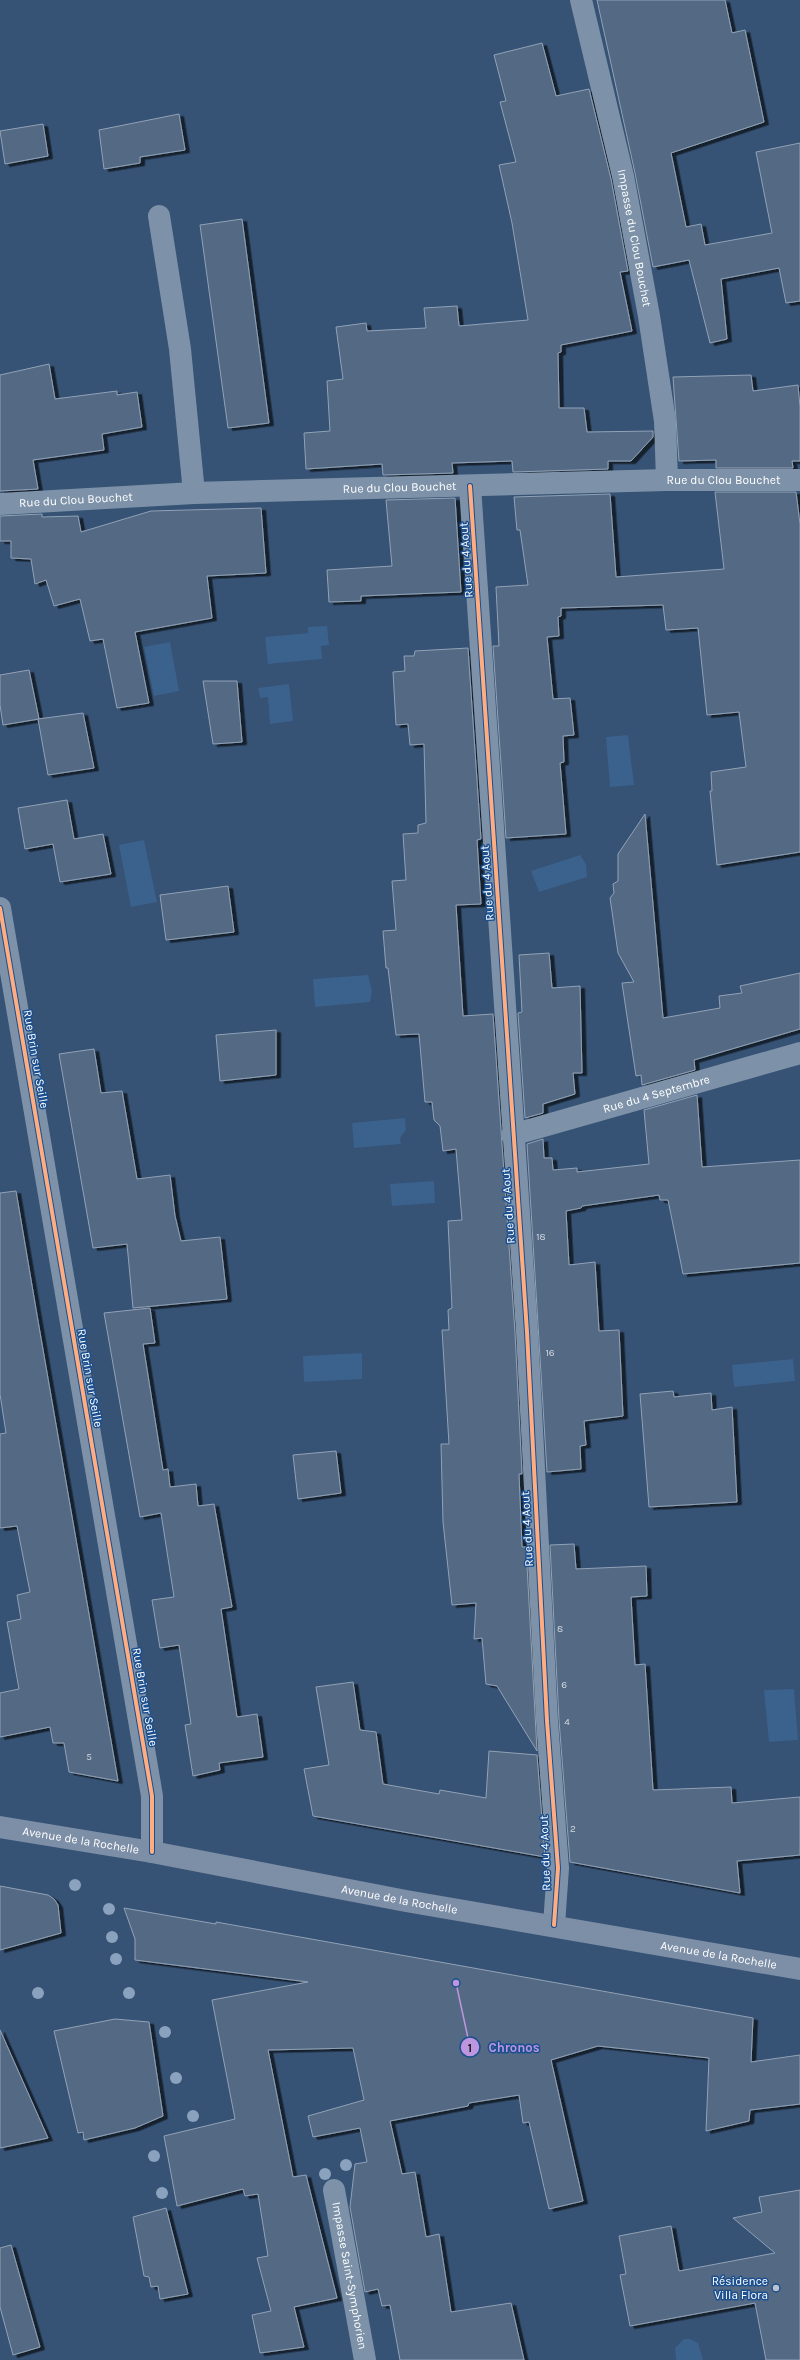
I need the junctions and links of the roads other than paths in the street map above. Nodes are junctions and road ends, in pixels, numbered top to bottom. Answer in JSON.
{"nodes":[{"id":1,"x":581,"y":0,"type":"edge"},
{"id":2,"x":160,"y":216,"type":"dead end"},
{"id":3,"x":667,"y":480,"type":"junction"},
{"id":4,"x":800,"y":480,"type":"edge"},
{"id":5,"x":470,"y":486,"type":"junction"},
{"id":6,"x":194,"y":492,"type":"junction"},
{"id":7,"x":0,"y":504,"type":"edge"},
{"id":8,"x":0,"y":908,"type":"edge"},
{"id":9,"x":800,"y":1053,"type":"edge"},
{"id":10,"x":512,"y":1135,"type":"junction"},
{"id":11,"x":0,"y":1827,"type":"edge"},
{"id":12,"x":152,"y":1852,"type":"junction"},
{"id":13,"x":554,"y":1925,"type":"junction"},
{"id":14,"x":800,"y":1969,"type":"edge"},
{"id":15,"x":334,"y":2190,"type":"dead end"},
{"id":16,"x":365,"y":2360,"type":"edge"}],
"edges":[{"from":1,"to":3,"type":"street","name":"Impasse du Clou Bouchet"},
{"from":2,"to":6,"type":"street"},
{"from":3,"to":4,"type":"street","name":"Rue du Clou Bouchet"},
{"from":3,"to":5,"type":"street","name":"Rue du Clou Bouchet"},
{"from":5,"to":6,"type":"street","name":"Rue du Clou Bouchet"},
{"from":5,"to":10,"type":"street","name":"Rue du 4 Aout"},
{"from":6,"to":7,"type":"street","name":"Rue du Clou Bouchet"},
{"from":8,"to":12,"type":"street","name":"Rue Brin sur Seille"},
{"from":9,"to":10,"type":"street","name":"Rue du 4 Septembre"},
{"from":10,"to":13,"type":"street","name":"Rue du 4 Aout"},
{"from":11,"to":12,"type":"main road","name":"Avenue de la Rochelle"},
{"from":12,"to":13,"type":"main road","name":"Avenue de la Rochelle"},
{"from":13,"to":14,"type":"main road","name":"Avenue de la Rochelle"},
{"from":15,"to":16,"type":"street","name":"Impasse Saint-Symphorien"}]}
